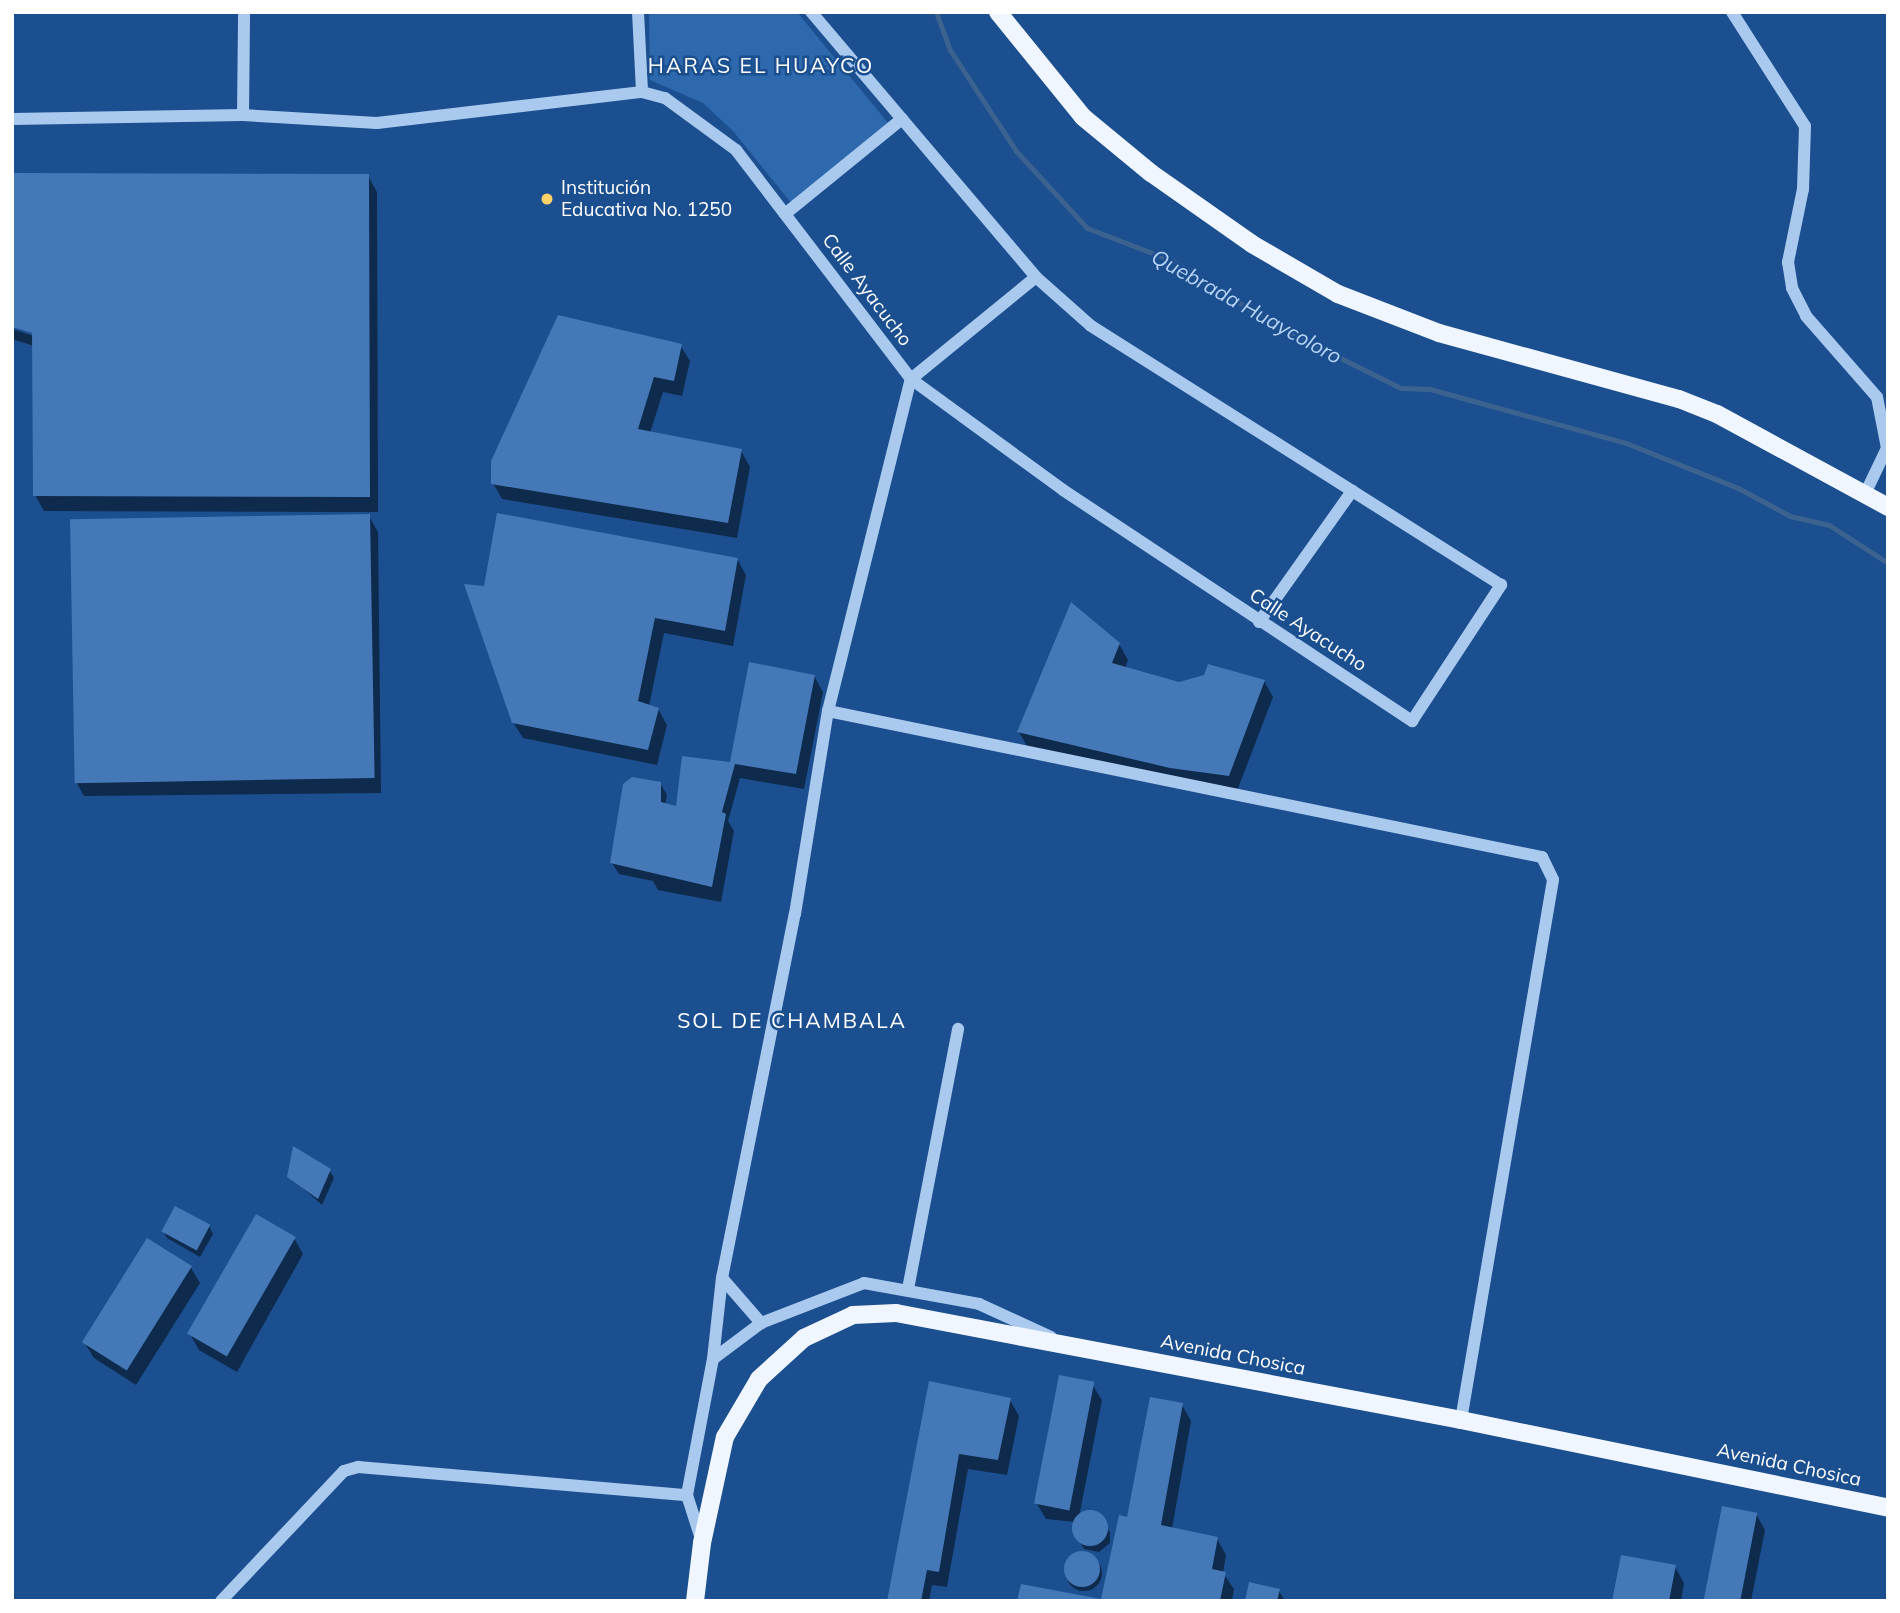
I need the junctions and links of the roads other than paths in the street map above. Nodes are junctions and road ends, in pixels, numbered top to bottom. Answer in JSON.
{"nodes":[{"id":1,"x":244,"y":12,"type":"edge"},
{"id":2,"x":638,"y":12,"type":"edge"},
{"id":3,"x":811,"y":12,"type":"edge"},
{"id":4,"x":998,"y":12,"type":"edge"},
{"id":5,"x":1732,"y":12,"type":"edge"},
{"id":6,"x":642,"y":92,"type":"junction"},
{"id":7,"x":243,"y":116,"type":"junction"},
{"id":8,"x":12,"y":119,"type":"edge"},
{"id":9,"x":902,"y":119,"type":"junction"},
{"id":10,"x":785,"y":214,"type":"junction"},
{"id":11,"x":1037,"y":277,"type":"junction"},
{"id":12,"x":911,"y":379,"type":"junction"},
{"id":13,"x":1352,"y":491,"type":"junction"},
{"id":14,"x":1864,"y":495,"type":"junction"},
{"id":15,"x":1888,"y":508,"type":"edge"},
{"id":16,"x":1259,"y":622,"type":"junction"},
{"id":17,"x":828,"y":711,"type":"junction"},
{"id":18,"x":958,"y":1029,"type":"dead end"},
{"id":19,"x":722,"y":1278,"type":"junction"},
{"id":20,"x":908,"y":1289,"type":"junction"},
{"id":21,"x":761,"y":1323,"type":"junction"},
{"id":22,"x":1071,"y":1346,"type":"junction"},
{"id":23,"x":713,"y":1359,"type":"junction"},
{"id":24,"x":1461,"y":1420,"type":"junction"},
{"id":25,"x":687,"y":1495,"type":"junction"},
{"id":26,"x":1888,"y":1508,"type":"edge"},
{"id":27,"x":702,"y":1543,"type":"junction"},
{"id":28,"x":221,"y":1601,"type":"edge"},
{"id":29,"x":695,"y":1601,"type":"edge"}],
"edges":[{"from":1,"to":7,"type":"street"},
{"from":2,"to":6,"type":"street"},
{"from":3,"to":9,"type":"street"},
{"from":4,"to":14,"type":"main road"},
{"from":5,"to":14,"type":"street"},
{"from":6,"to":7,"type":"street","name":"Calle Ayacucho"},
{"from":6,"to":10,"type":"street","name":"Calle Ayacucho"},
{"from":7,"to":8,"type":"street","name":"Calle Ayacucho"},
{"from":9,"to":10,"type":"street"},
{"from":9,"to":11,"type":"street"},
{"from":10,"to":12,"type":"street","name":"Calle Ayacucho"},
{"from":11,"to":12,"type":"street"},
{"from":11,"to":13,"type":"street"},
{"from":12,"to":16,"type":"street","name":"Calle Ayacucho"},
{"from":12,"to":17,"type":"street"},
{"from":13,"to":16,"type":"street"},
{"from":13,"to":16,"type":"street","name":"Calle Ayacucho"},
{"from":14,"to":15,"type":"main road"},
{"from":17,"to":19,"type":"street"},
{"from":17,"to":24,"type":"street"},
{"from":18,"to":20,"type":"street"},
{"from":19,"to":21,"type":"street"},
{"from":19,"to":23,"type":"street"},
{"from":20,"to":21,"type":"street"},
{"from":20,"to":22,"type":"street"},
{"from":21,"to":23,"type":"street"},
{"from":22,"to":24,"type":"main road","name":"Avenida Chosica"},
{"from":22,"to":27,"type":"main road","name":"Avenida Chosica"},
{"from":23,"to":25,"type":"street"},
{"from":24,"to":26,"type":"main road","name":"Avenida Chosica"},
{"from":25,"to":27,"type":"street"},
{"from":25,"to":28,"type":"street"},
{"from":27,"to":29,"type":"main road","name":"Avenida Chosica"}]}
